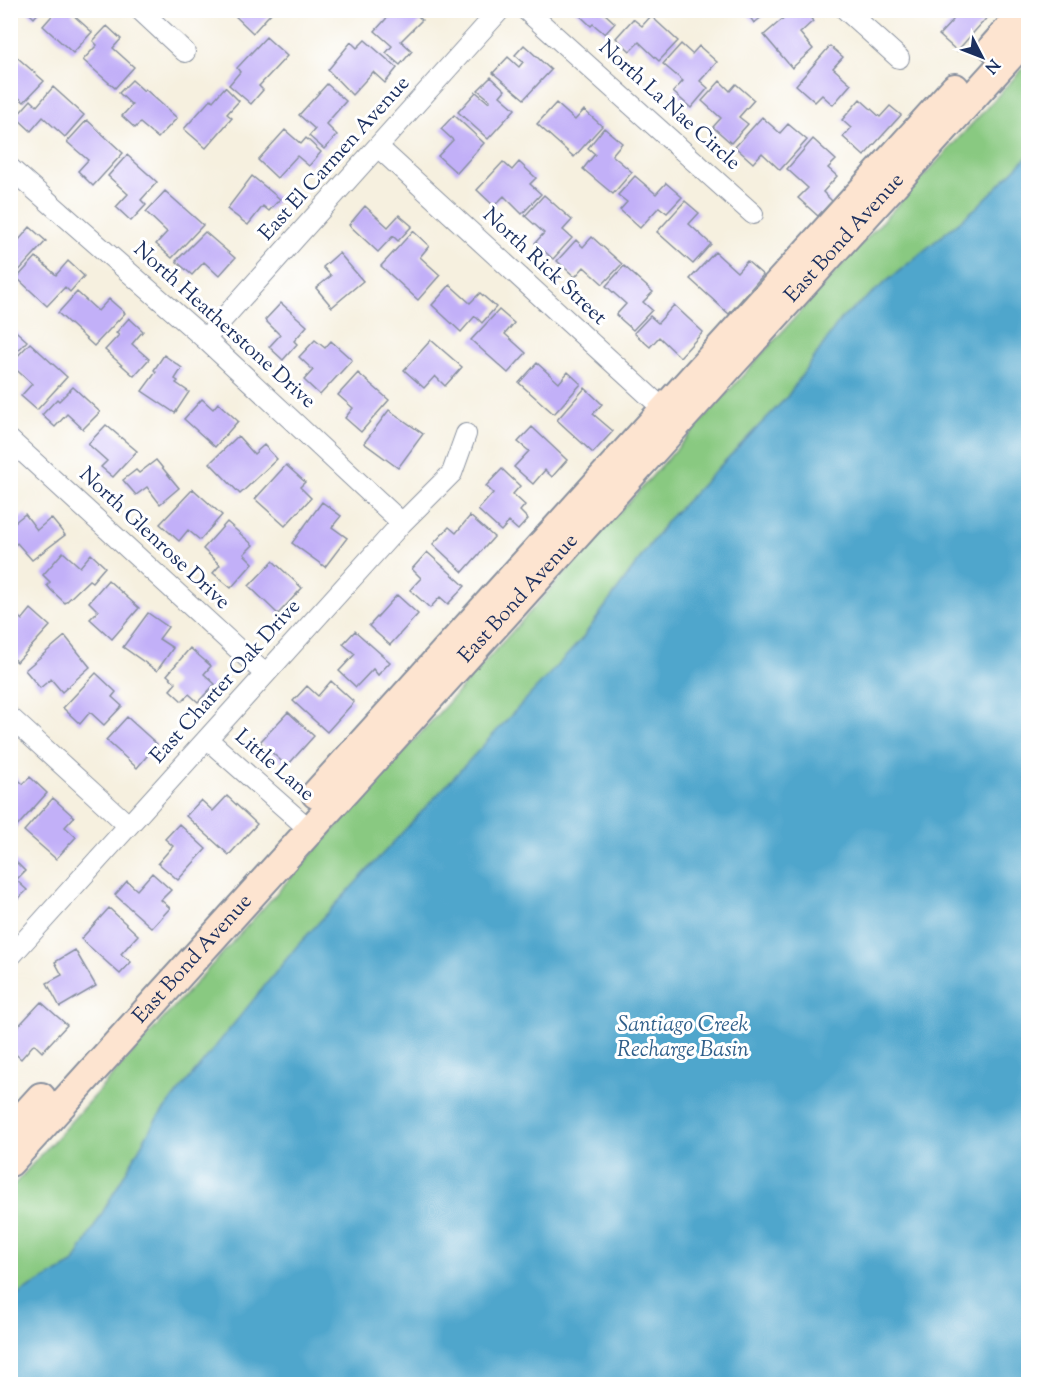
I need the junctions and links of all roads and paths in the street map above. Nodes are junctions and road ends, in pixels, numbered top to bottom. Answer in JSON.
{"nodes":[{"id":1,"x":140,"y":10,"type":"edge"},
{"id":2,"x":500,"y":10,"type":"edge"},
{"id":3,"x":526,"y":10,"type":"edge"},
{"id":4,"x":846,"y":10,"type":"edge"},
{"id":5,"x":1026,"y":10,"type":"edge"},
{"id":6,"x":1029,"y":36,"type":"edge"},
{"id":7,"x":185,"y":52,"type":"dead end"},
{"id":8,"x":899,"y":58,"type":"dead end"},
{"id":9,"x":378,"y":147,"type":"junction"},
{"id":10,"x":10,"y":168,"type":"edge"},
{"id":11,"x":753,"y":214,"type":"dead end"},
{"id":12,"x":205,"y":339,"type":"junction"},
{"id":13,"x":671,"y":416,"type":"junction"},
{"id":14,"x":466,"y":434,"type":"dead end"},
{"id":15,"x":10,"y":440,"type":"edge"},
{"id":16,"x":402,"y":523,"type":"junction"},
{"id":17,"x":265,"y":674,"type":"junction"},
{"id":18,"x":10,"y":717,"type":"edge"},
{"id":19,"x":207,"y":739,"type":"junction"},
{"id":20,"x":302,"y":823,"type":"junction"},
{"id":21,"x":128,"y":825,"type":"junction"},
{"id":22,"x":10,"y":957,"type":"edge"},
{"id":23,"x":10,"y":1131,"type":"edge"},
{"id":24,"x":10,"y":1162,"type":"edge"}],
"edges":[{"from":1,"to":7,"type":"street"},
{"from":2,"to":9,"type":"street","name":"East El Carmen Avenue"},
{"from":3,"to":11,"type":"street","name":"North La Nae Circle"},
{"from":4,"to":8,"type":"street"},
{"from":5,"to":13,"type":"street","name":"East Bond Avenue"},
{"from":6,"to":13,"type":"street","name":"East Bond Avenue"},
{"from":9,"to":12,"type":"street","name":"East El Carmen Avenue"},
{"from":9,"to":13,"type":"street","name":"North Rick Street"},
{"from":10,"to":12,"type":"street","name":"North Heatherstone Drive"},
{"from":12,"to":16,"type":"street","name":"North Heatherstone Drive"},
{"from":13,"to":20,"type":"street","name":"East Bond Avenue"},
{"from":14,"to":16,"type":"street","name":"East Charter Oak Drive"},
{"from":15,"to":17,"type":"street","name":"North Glenrose Drive"},
{"from":16,"to":17,"type":"street","name":"East Charter Oak Drive"},
{"from":17,"to":19,"type":"street","name":"East Charter Oak Drive"},
{"from":18,"to":21,"type":"street"},
{"from":19,"to":20,"type":"street","name":"Little Lane"},
{"from":19,"to":21,"type":"street","name":"East Charter Oak Drive"},
{"from":20,"to":23,"type":"street","name":"East Bond Avenue"},
{"from":20,"to":24,"type":"street","name":"East Bond Avenue"},
{"from":21,"to":22,"type":"street","name":"East Charter Oak Drive"}]}
